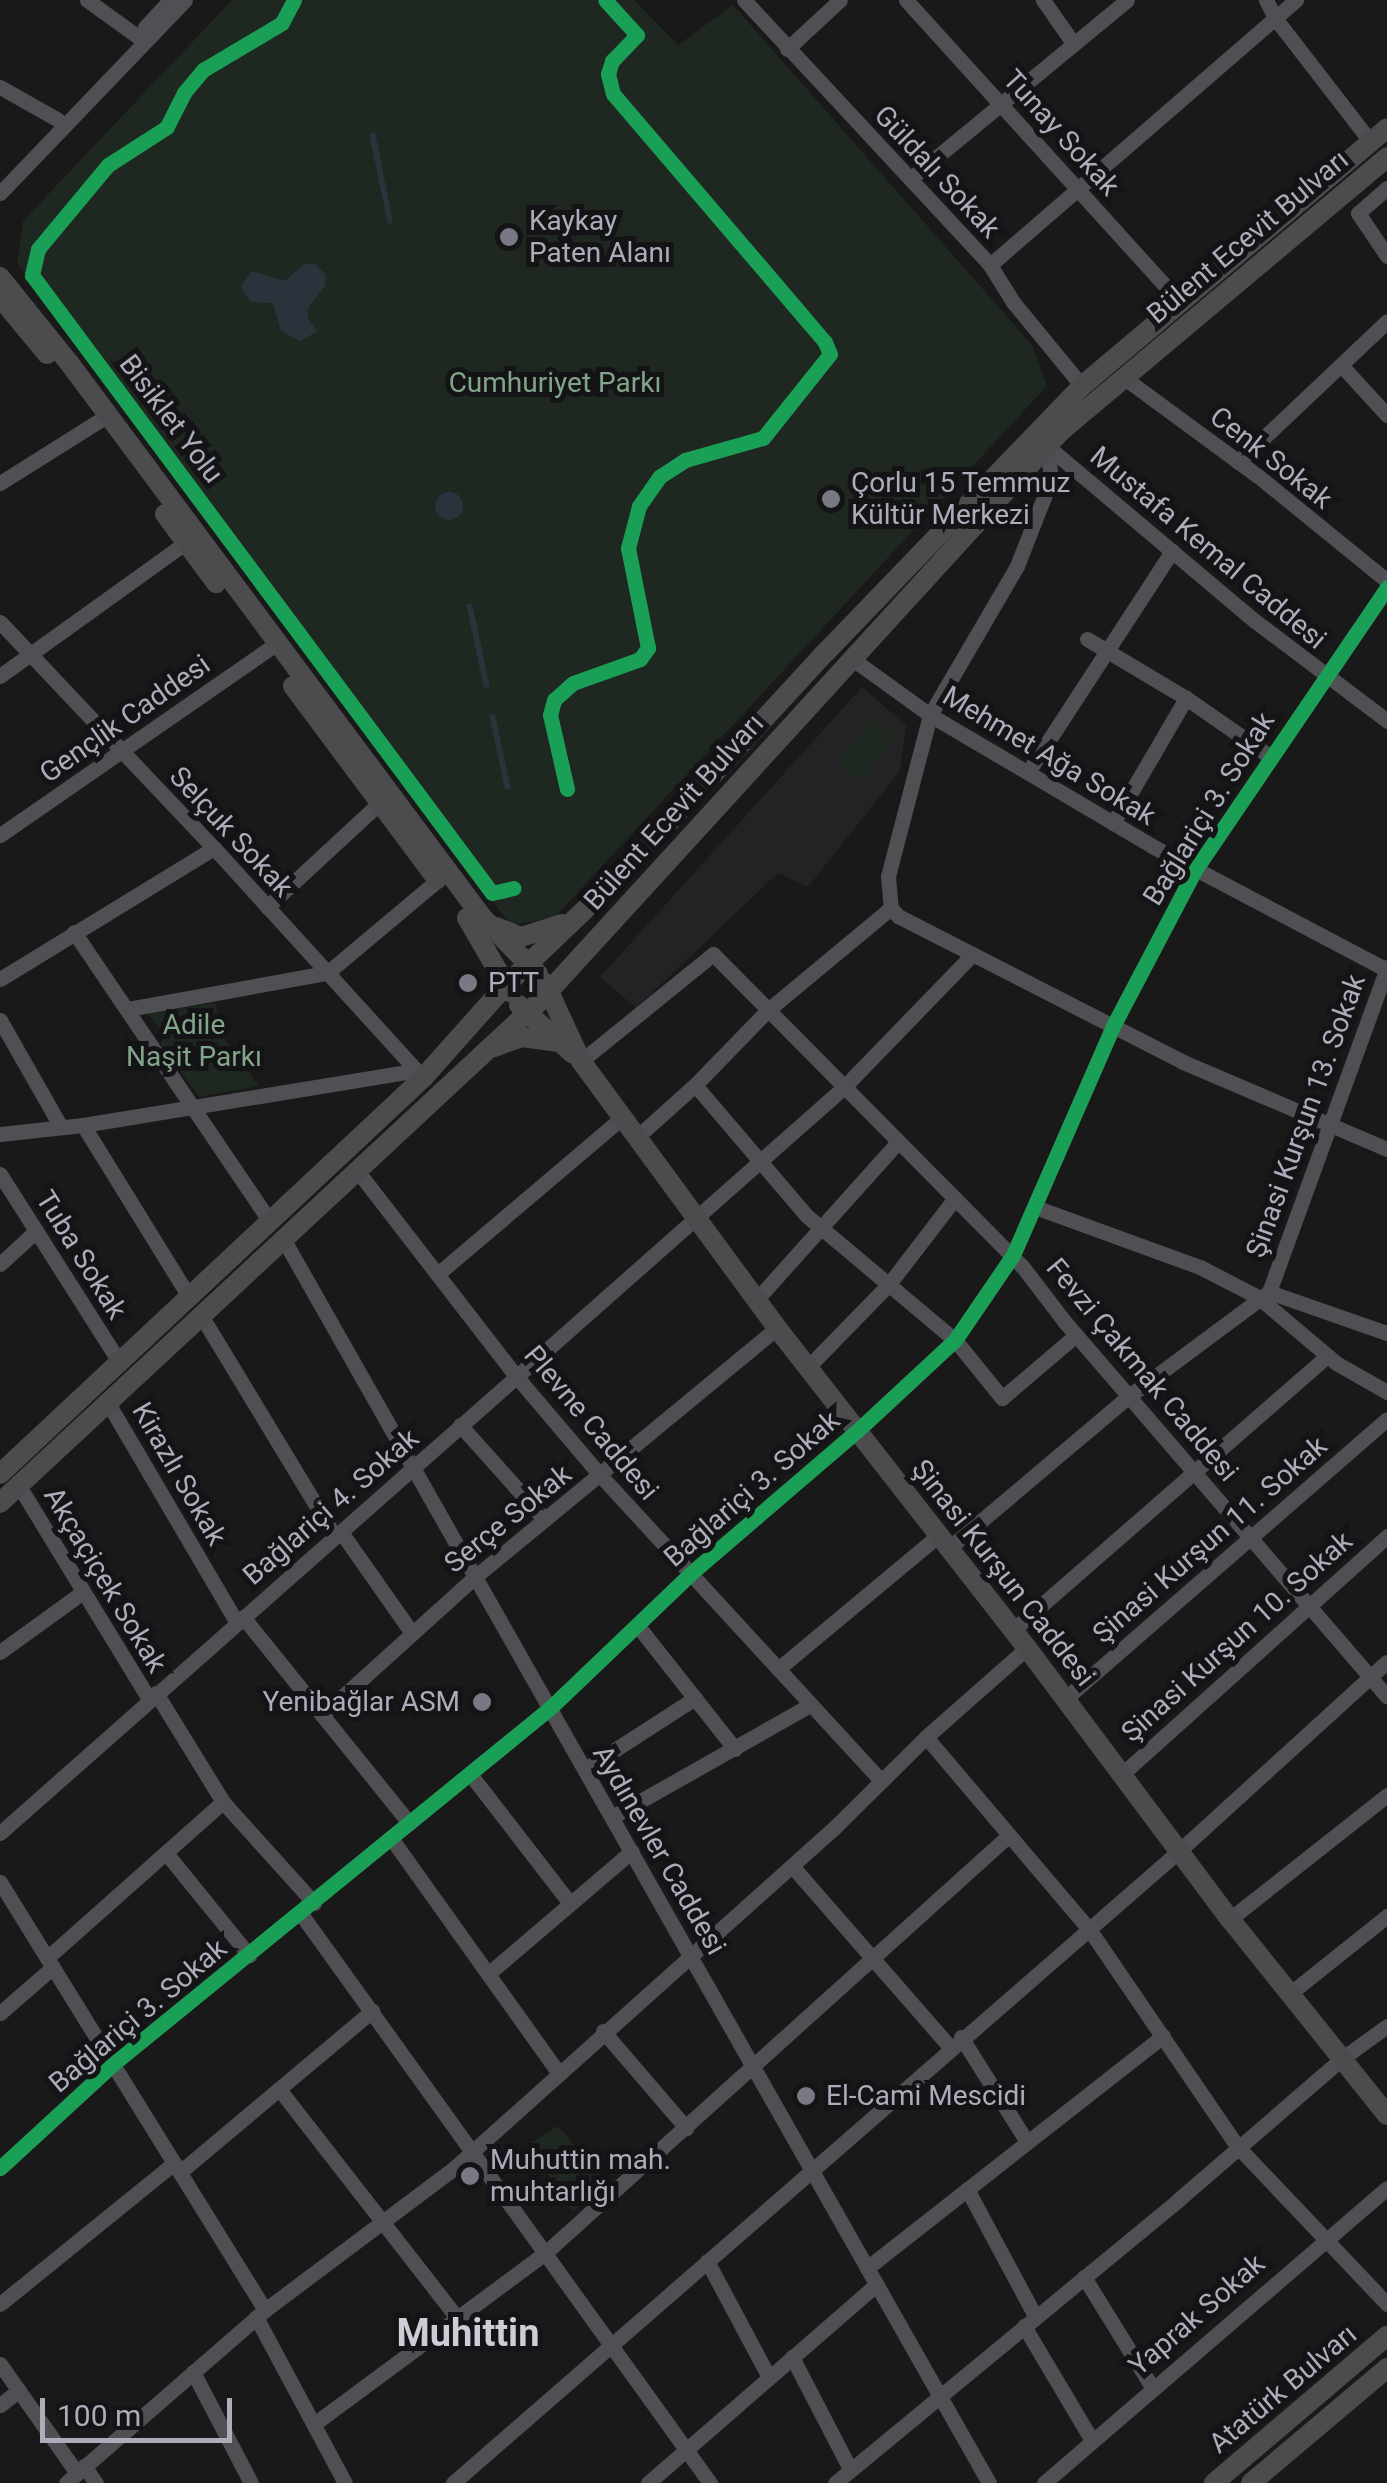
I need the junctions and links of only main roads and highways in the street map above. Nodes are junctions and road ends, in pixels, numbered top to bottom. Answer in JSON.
{"nodes":[{"id":1,"x":1383,"y":150,"type":"edge"},
{"id":2,"x":0,"y":278,"type":"edge"},
{"id":3,"x":0,"y":298,"type":"edge"},
{"id":4,"x":1115,"y":370,"type":"junction"},
{"id":5,"x":103,"y":418,"type":"junction"},
{"id":6,"x":1047,"y":437,"type":"junction"},
{"id":7,"x":589,"y":907,"type":"junction"},
{"id":8,"x":477,"y":921,"type":"junction"},
{"id":9,"x":581,"y":954,"type":"junction"},
{"id":10,"x":528,"y":989,"type":"junction"},
{"id":11,"x":479,"y":1018,"type":"junction"},
{"id":12,"x":567,"y":1042,"type":"junction"},
{"id":13,"x":483,"y":1052,"type":"junction"},
{"id":14,"x":0,"y":1474,"type":"edge"},
{"id":15,"x":0,"y":1503,"type":"edge"},
{"id":16,"x":1387,"y":2115,"type":"edge"},
{"id":17,"x":1387,"y":2336,"type":"edge"},
{"id":18,"x":1387,"y":2368,"type":"edge"},
{"id":19,"x":1214,"y":2483,"type":"edge"},
{"id":20,"x":1251,"y":2483,"type":"edge"}],
"edges":[{"from":1,"to":4,"type":"main road","name":"Bülent Ecevit Bulvarı"},
{"from":1,"to":4,"type":"main road","name":"Bülent Ecevit Bulvarı"},
{"from":2,"to":5,"type":"main road","name":"Şinasi Kurşun Caddesi"},
{"from":3,"to":5,"type":"main road","name":"Şinasi Kurşun Caddesi"},
{"from":4,"to":6,"type":"main road","name":"Bülent Ecevit Bulvarı"},
{"from":4,"to":6,"type":"main road"},
{"from":5,"to":8,"type":"main road","name":"Şinasi Kurşun Caddesi"},
{"from":6,"to":7,"type":"main road","name":"Bülent Ecevit Bulvarı"},
{"from":6,"to":9,"type":"main road","name":"Bülent Ecevit Bulvarı"},
{"from":7,"to":8,"type":"main road"},
{"from":7,"to":10,"type":"main road","name":"Bülent Ecevit Bulvarı"},
{"from":8,"to":10,"type":"main road","name":"Şinasi Kurşun Caddesi"},
{"from":8,"to":10,"type":"main road","name":"Şinasi Kurşun Caddesi"},
{"from":8,"to":11,"type":"main road"},
{"from":9,"to":10,"type":"main road","name":"Bülent Ecevit Bulvarı"},
{"from":9,"to":12,"type":"main road"},
{"from":10,"to":11,"type":"main road","name":"Bülent Ecevit Bulvarı"},
{"from":10,"to":12,"type":"main road","name":"Şinasi Kurşun Caddesi"},
{"from":10,"to":12,"type":"main road","name":"Şinasi Kurşun Caddesi"},
{"from":10,"to":13,"type":"main road","name":"Bülent Ecevit Bulvarı"},
{"from":11,"to":14,"type":"main road","name":"Bülent Ecevit Bulvarı"},
{"from":12,"to":13,"type":"main road"},
{"from":12,"to":16,"type":"main road","name":"Şinasi Kurşun Caddesi"},
{"from":13,"to":15,"type":"main road","name":"Bülent Ecevit Bulvarı"},
{"from":17,"to":19,"type":"main road","name":"Atatürk Bulvarı"},
{"from":18,"to":20,"type":"main road","name":"Atatürk Bulvarı"}]}
